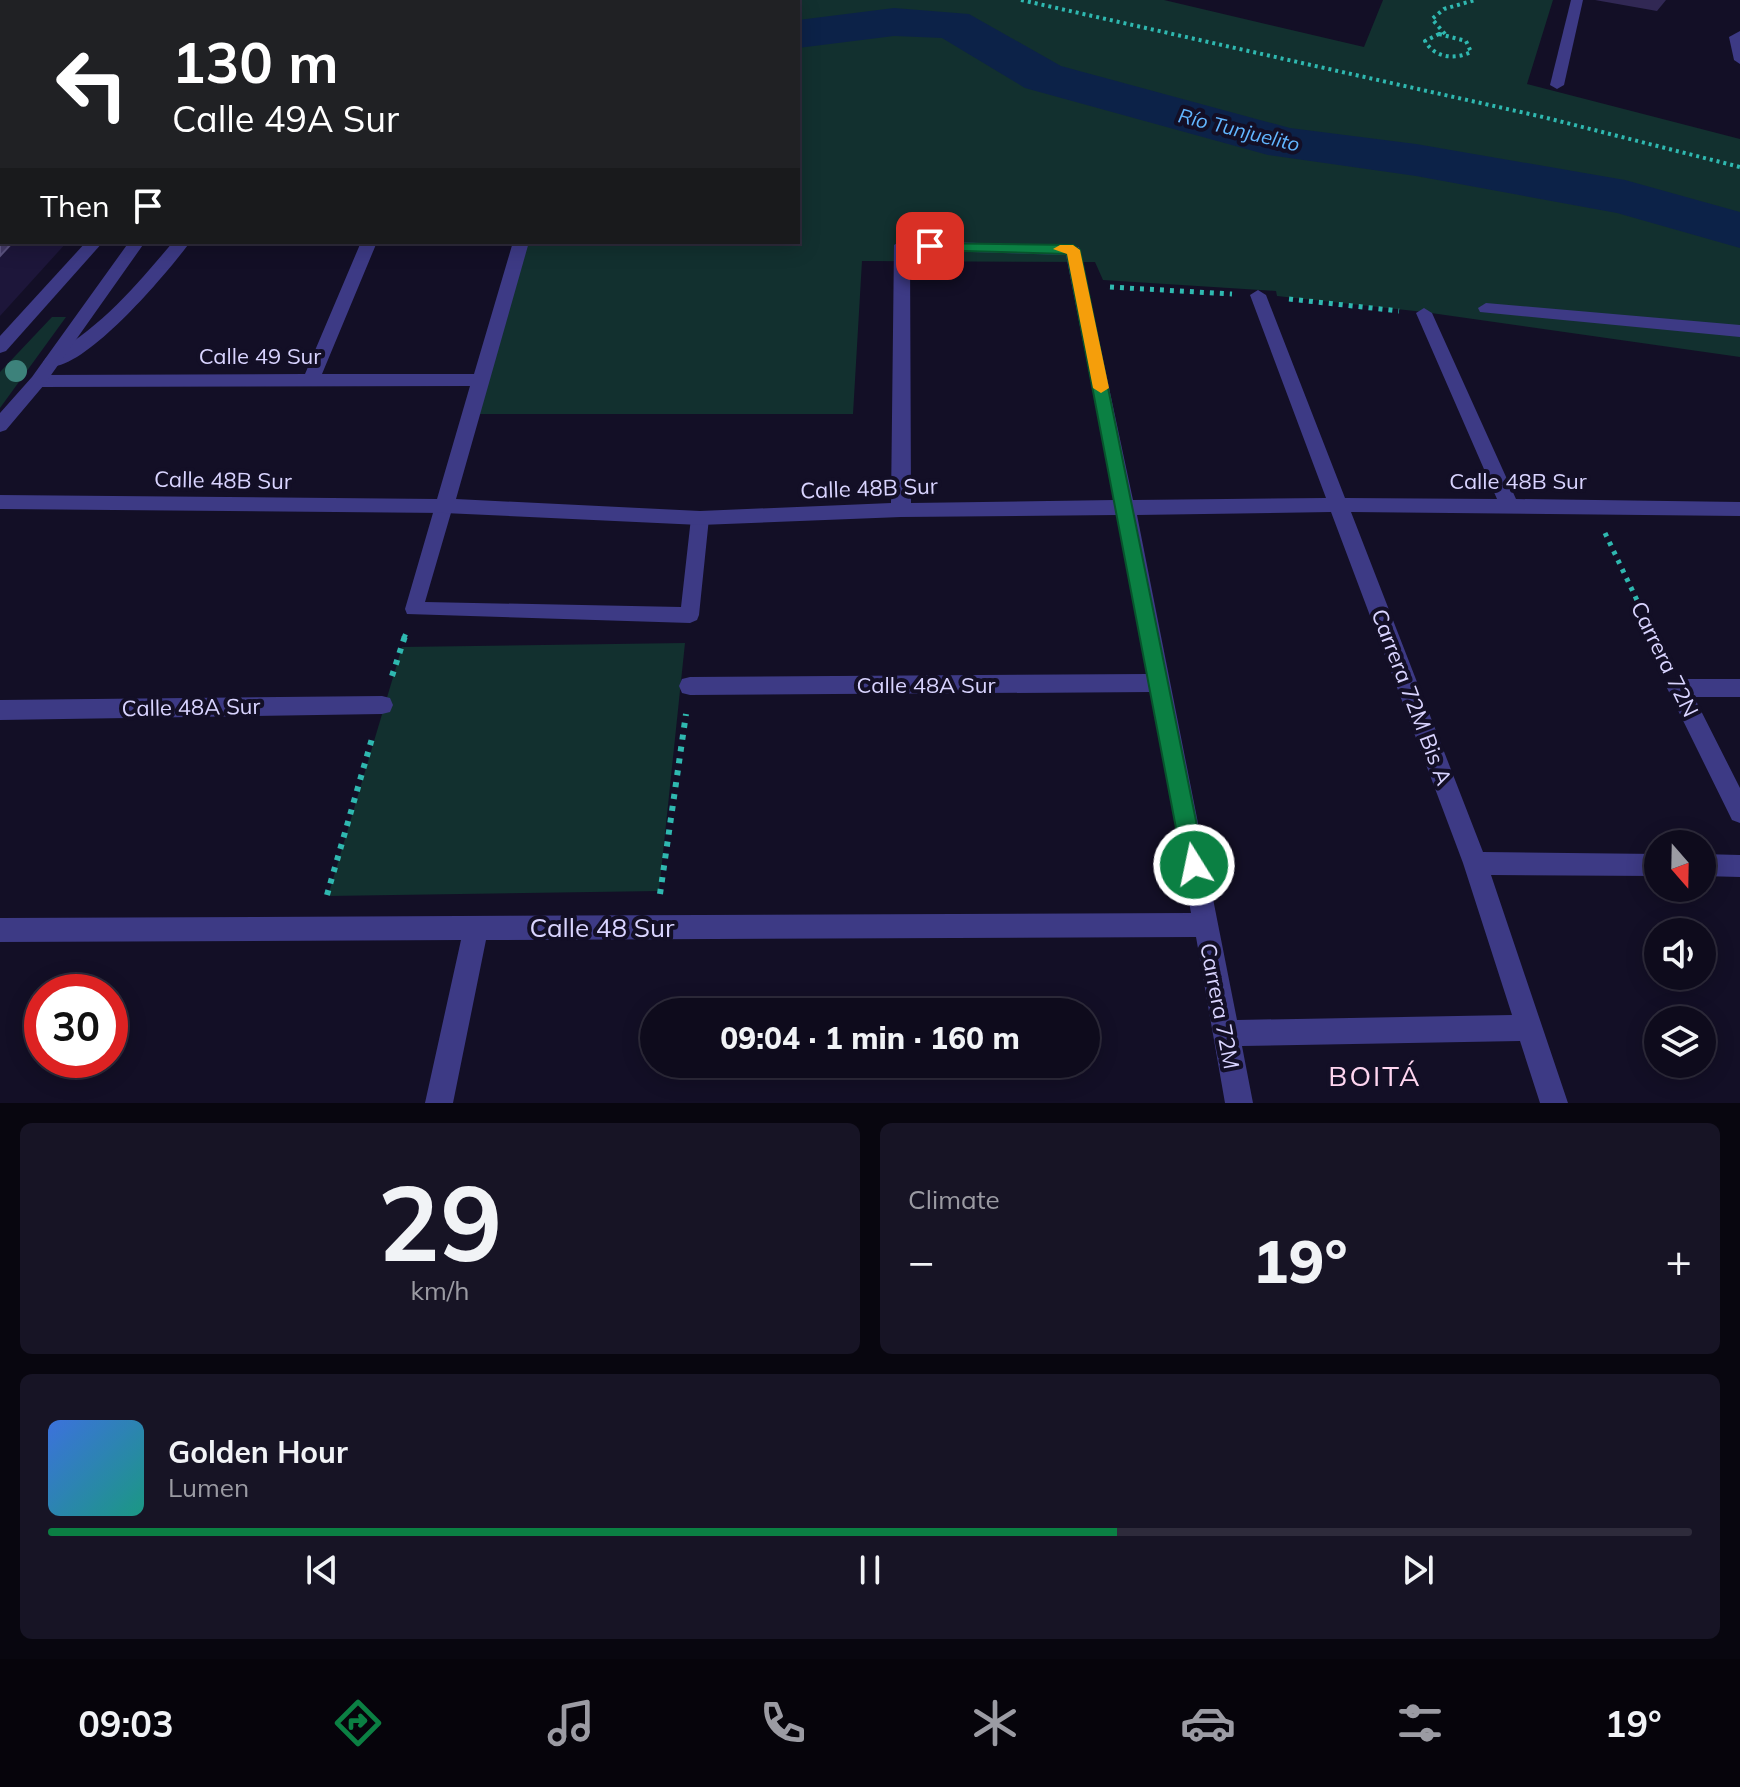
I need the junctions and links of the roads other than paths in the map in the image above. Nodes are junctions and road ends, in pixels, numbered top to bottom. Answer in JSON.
{"nodes":[{"id":1,"x":1577,"y":0,"type":"edge"},
{"id":2,"x":1740,"y":35,"type":"edge"},
{"id":3,"x":1740,"y":60,"type":"edge"},
{"id":4,"x":1557,"y":85,"type":"dead end"},
{"id":5,"x":93,"y":244,"type":"edge"},
{"id":6,"x":136,"y":244,"type":"edge"},
{"id":7,"x":180,"y":244,"type":"edge"},
{"id":8,"x":368,"y":244,"type":"edge"},
{"id":9,"x":520,"y":244,"type":"edge"},
{"id":10,"x":1258,"y":295,"type":"road end"},
{"id":11,"x":1486,"y":308,"type":"dead end"},
{"id":12,"x":1424,"y":313,"type":"road end"},
{"id":13,"x":1740,"y":331,"type":"edge"},
{"id":14,"x":0,"y":347,"type":"edge"},
{"id":15,"x":52,"y":362,"type":"junction"},
{"id":16,"x":311,"y":380,"type":"junction"},
{"id":17,"x":482,"y":380,"type":"junction"},
{"id":18,"x":38,"y":381,"type":"junction"},
{"id":19,"x":0,"y":425,"type":"edge"},
{"id":20,"x":0,"y":502,"type":"edge"},
{"id":21,"x":1340,"y":505,"type":"junction"},
{"id":22,"x":1509,"y":505,"type":"junction"},
{"id":23,"x":444,"y":506,"type":"junction"},
{"id":24,"x":1124,"y":509,"type":"junction"},
{"id":25,"x":1740,"y":509,"type":"edge"},
{"id":26,"x":901,"y":510,"type":"junction"},
{"id":27,"x":700,"y":518,"type":"junction"},
{"id":28,"x":1161,"y":683,"type":"junction"},
{"id":29,"x":690,"y":686,"type":"road end"},
{"id":30,"x":1740,"y":688,"type":"edge"},
{"id":31,"x":382,"y":705,"type":"road end"},
{"id":32,"x":0,"y":710,"type":"edge"},
{"id":33,"x":1740,"y":812,"type":"edge"},
{"id":34,"x":1475,"y":863,"type":"junction"},
{"id":35,"x":1644,"y":865,"type":"edge"},
{"id":36,"x":1716,"y":865,"type":"edge"},
{"id":37,"x":1740,"y":866,"type":"edge"},
{"id":38,"x":1205,"y":925,"type":"junction"},
{"id":39,"x":476,"y":929,"type":"junction"},
{"id":40,"x":0,"y":930,"type":"edge"},
{"id":41,"x":1529,"y":1028,"type":"junction"},
{"id":42,"x":1225,"y":1033,"type":"junction"},
{"id":43,"x":439,"y":1103,"type":"edge"},
{"id":44,"x":1239,"y":1103,"type":"edge"},
{"id":45,"x":1554,"y":1103,"type":"edge"}],
"edges":[{"from":1,"to":4,"type":"street"},
{"from":2,"to":3,"type":"lane"},
{"from":5,"to":14,"type":"street"},
{"from":6,"to":15,"type":"street"},
{"from":7,"to":15,"type":"street"},
{"from":8,"to":16,"type":"street"},
{"from":9,"to":17,"type":"street"},
{"from":10,"to":21,"type":"street","name":"Carrera 72M Bis A"},
{"from":11,"to":13,"type":"street"},
{"from":12,"to":22,"type":"street"},
{"from":15,"to":18,"type":"street"},
{"from":16,"to":17,"type":"street","name":"Calle 49 Sur"},
{"from":16,"to":18,"type":"street","name":"Calle 49 Sur"},
{"from":17,"to":23,"type":"street"},
{"from":18,"to":19,"type":"street"},
{"from":20,"to":23,"type":"street","name":"Calle 48B Sur"},
{"from":21,"to":22,"type":"street","name":"Calle 48B Sur"},
{"from":21,"to":24,"type":"street","name":"Calle 48B Sur"},
{"from":21,"to":34,"type":"street","name":"Carrera 72M Bis A"},
{"from":22,"to":25,"type":"street","name":"Calle 48B Sur"},
{"from":23,"to":27,"type":"street","name":"Calle 48B Sur"},
{"from":23,"to":27,"type":"lane"},
{"from":24,"to":26,"type":"street","name":"Calle 48B Sur"},
{"from":24,"to":26,"type":"street","name":"Carrera 72M"},
{"from":24,"to":28,"type":"street","name":"Carrera 72M"},
{"from":26,"to":27,"type":"street","name":"Calle 48B Sur"},
{"from":28,"to":29,"type":"street","name":"Calle 48A Sur"},
{"from":28,"to":38,"type":"street","name":"Carrera 72M"},
{"from":30,"to":33,"type":"street","name":"Carrera 72N"},
{"from":31,"to":32,"type":"street","name":"Calle 48A Sur"},
{"from":34,"to":35,"type":"street"},
{"from":34,"to":41,"type":"street","name":"Carrera 72M Bis A"},
{"from":36,"to":37,"type":"street"},
{"from":38,"to":39,"type":"street","name":"Calle 48 Sur"},
{"from":38,"to":42,"type":"street","name":"Carrera 72M"},
{"from":39,"to":40,"type":"street","name":"Calle 48 Sur"},
{"from":39,"to":43,"type":"street"},
{"from":41,"to":42,"type":"street"},
{"from":41,"to":45,"type":"street","name":"Carrera 72M Bis A"},
{"from":42,"to":44,"type":"street","name":"Carrera 72M"}]}
